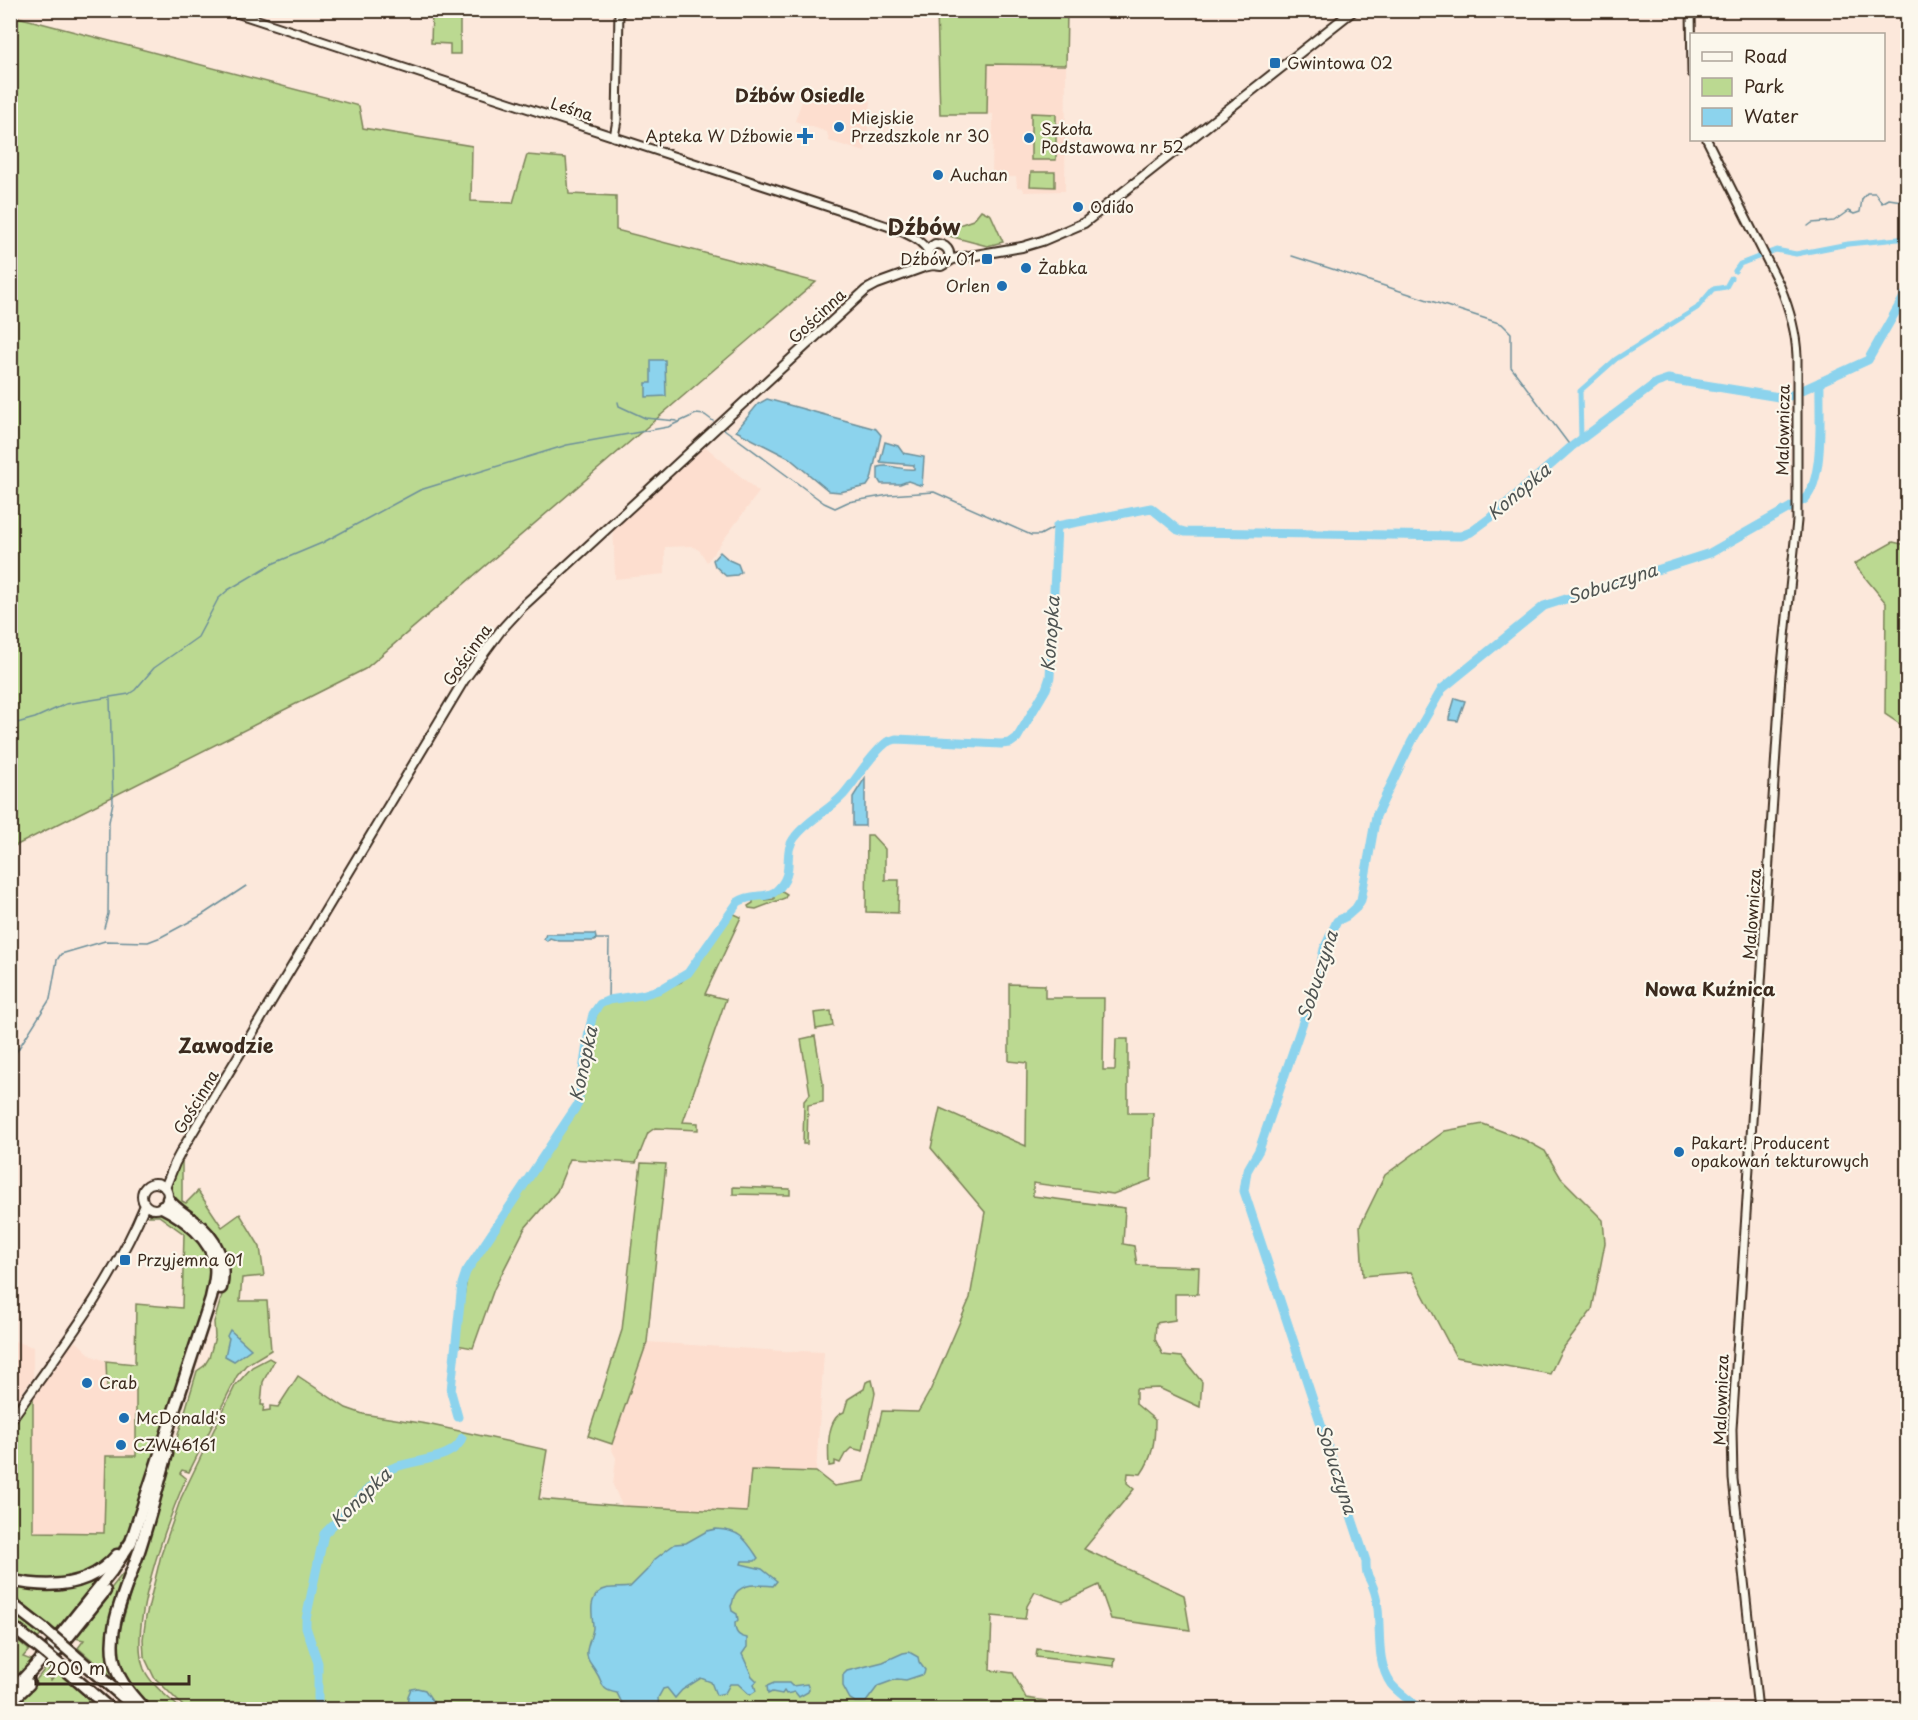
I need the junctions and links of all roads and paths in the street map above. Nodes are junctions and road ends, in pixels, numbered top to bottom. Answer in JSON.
{"nodes":[{"id":1,"x":227,"y":10,"type":"edge"},
{"id":2,"x":619,"y":10,"type":"edge"},
{"id":3,"x":1354,"y":10,"type":"edge"},
{"id":4,"x":1691,"y":10,"type":"edge"},
{"id":5,"x":1691,"y":33,"type":"edge"},
{"id":6,"x":614,"y":137,"type":"junction"},
{"id":7,"x":1707,"y":141,"type":"edge"},
{"id":8,"x":908,"y":235,"type":"junction"},
{"id":9,"x":934,"y":245,"type":"junction"},
{"id":10,"x":949,"y":252,"type":"junction"},
{"id":11,"x":969,"y":256,"type":"junction"},
{"id":12,"x":929,"y":259,"type":"junction"},
{"id":13,"x":948,"y":261,"type":"junction"},
{"id":14,"x":175,"y":1163,"type":"junction"},
{"id":15,"x":157,"y":1184,"type":"junction"},
{"id":16,"x":158,"y":1202,"type":"junction"},
{"id":17,"x":10,"y":1421,"type":"edge"},
{"id":18,"x":142,"y":1522,"type":"junction"},
{"id":19,"x":10,"y":1580,"type":"edge"},
{"id":20,"x":10,"y":1602,"type":"edge"},
{"id":21,"x":10,"y":1625,"type":"edge"},
{"id":22,"x":10,"y":1630,"type":"edge"},
{"id":23,"x":34,"y":1644,"type":"junction"},
{"id":24,"x":10,"y":1693,"type":"edge"},
{"id":25,"x":10,"y":1702,"type":"edge"},
{"id":26,"x":111,"y":1710,"type":"edge"},
{"id":27,"x":138,"y":1710,"type":"edge"},
{"id":28,"x":145,"y":1710,"type":"edge"},
{"id":29,"x":1758,"y":1710,"type":"edge"}],
"edges":[{"from":1,"to":6,"type":"street","name":"Leśna"},
{"from":2,"to":6,"type":"street"},
{"from":3,"to":11,"type":"main road"},
{"from":4,"to":5,"type":"street"},
{"from":6,"to":8,"type":"street","name":"Leśna"},
{"from":7,"to":29,"type":"street","name":"Malownicza"},
{"from":8,"to":9,"type":"street","name":"Leśna"},
{"from":8,"to":12,"type":"street","name":"Leśna"},
{"from":9,"to":10,"type":"main road"},
{"from":9,"to":12,"type":"main road"},
{"from":10,"to":11,"type":"main road"},
{"from":10,"to":13,"type":"main road"},
{"from":11,"to":13,"type":"main road"},
{"from":12,"to":13,"type":"main road"},
{"from":12,"to":14,"type":"main road","name":"Gościnna"},
{"from":14,"to":15,"type":"main road","name":"Gościnna"},
{"from":14,"to":16,"type":"main road","name":"Gościnna"},
{"from":15,"to":16,"type":"main road"},
{"from":15,"to":16,"type":"main road","name":"Gościnna"},
{"from":16,"to":17,"type":"main road","name":"Gościnna"},
{"from":16,"to":18,"type":"highway"},
{"from":18,"to":19,"type":"highway"},
{"from":18,"to":24,"type":"highway"},
{"from":18,"to":25,"type":"highway"},
{"from":18,"to":28,"type":"highway"},
{"from":20,"to":27,"type":"highway","bridge":true},
{"from":21,"to":23,"type":"highway"},
{"from":22,"to":23,"type":"highway"},
{"from":23,"to":26,"type":"highway","bridge":true}]}
